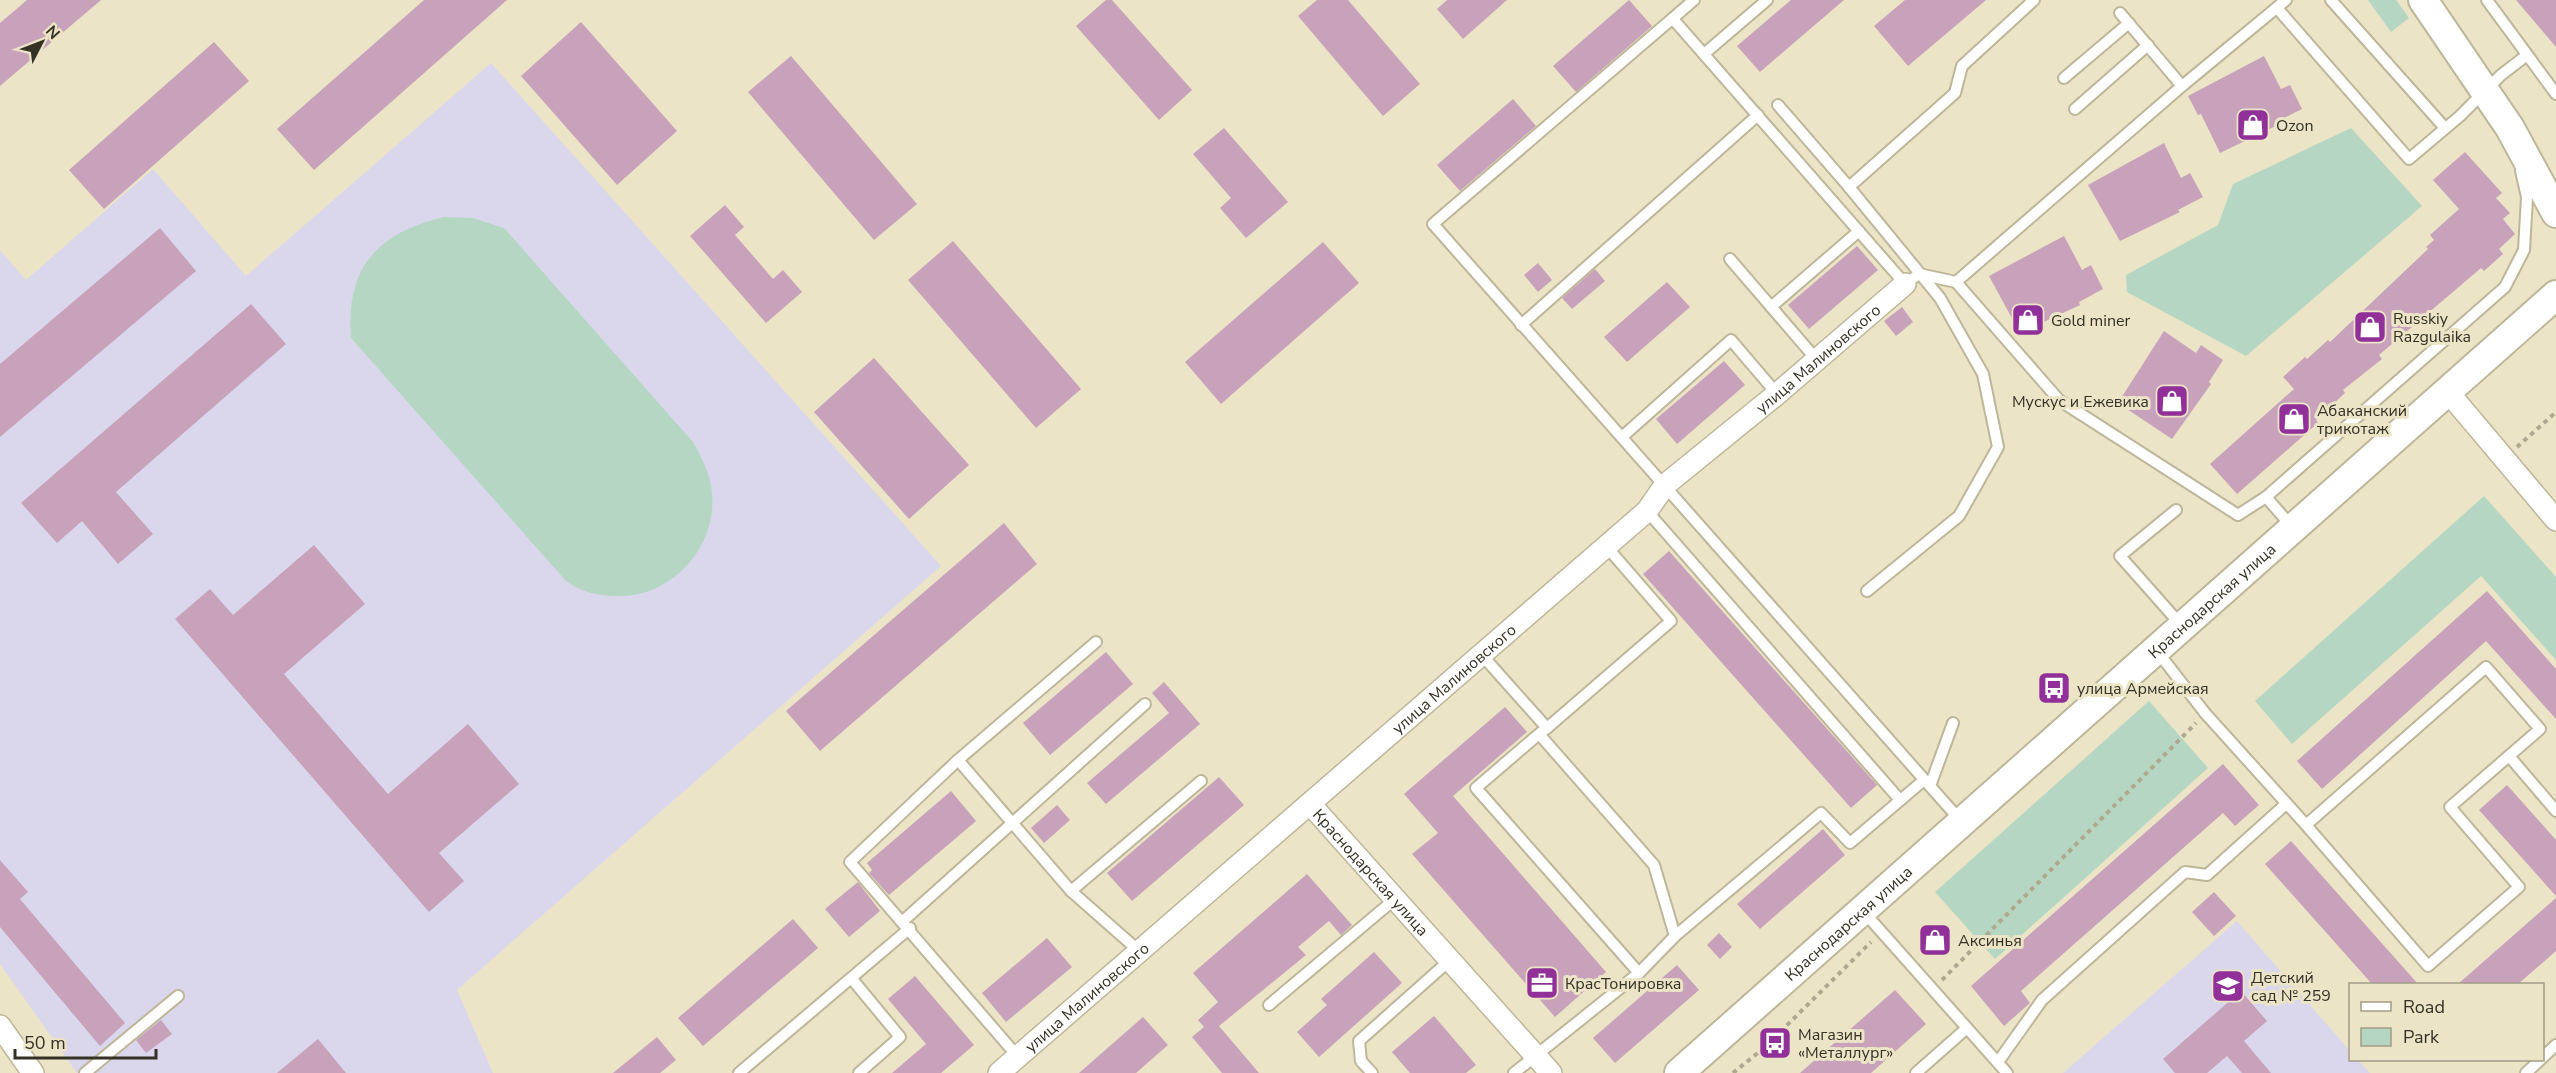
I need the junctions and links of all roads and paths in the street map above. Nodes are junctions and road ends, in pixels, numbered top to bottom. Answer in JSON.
{"nodes":[{"id":1,"x":1694,"y":0,"type":"edge"},
{"id":2,"x":1767,"y":0,"type":"edge"},
{"id":3,"x":2034,"y":0,"type":"edge"},
{"id":4,"x":2286,"y":0,"type":"edge"},
{"id":5,"x":2331,"y":0,"type":"edge"},
{"id":6,"x":2422,"y":0,"type":"edge"},
{"id":7,"x":2487,"y":0,"type":"edge"},
{"id":8,"x":2277,"y":8,"type":"junction"},
{"id":9,"x":2120,"y":13,"type":"dead end"},
{"id":10,"x":1673,"y":19,"type":"junction"},
{"id":11,"x":2128,"y":23,"type":"junction"},
{"id":12,"x":2148,"y":45,"type":"junction"},
{"id":13,"x":1704,"y":54,"type":"junction"},
{"id":14,"x":2528,"y":56,"type":"junction"},
{"id":15,"x":2064,"y":78,"type":"dead end"},
{"id":16,"x":2182,"y":86,"type":"junction"},
{"id":17,"x":2485,"y":92,"type":"junction"},
{"id":18,"x":2556,"y":94,"type":"edge"},
{"id":19,"x":1778,"y":105,"type":"dead end"},
{"id":20,"x":2075,"y":109,"type":"dead end"},
{"id":21,"x":1758,"y":115,"type":"junction"},
{"id":22,"x":2510,"y":128,"type":"junction"},
{"id":23,"x":2445,"y":129,"type":"junction"},
{"id":24,"x":2556,"y":172,"type":"edge"},
{"id":25,"x":1849,"y":188,"type":"junction"},
{"id":26,"x":2556,"y":213,"type":"edge"},
{"id":27,"x":1859,"y":231,"type":"junction"},
{"id":28,"x":1730,"y":259,"type":"dead end"},
{"id":29,"x":1912,"y":279,"type":"junction"},
{"id":30,"x":1956,"y":282,"type":"junction"},
{"id":31,"x":2556,"y":295,"type":"edge"},
{"id":32,"x":1771,"y":307,"type":"junction"},
{"id":33,"x":1521,"y":325,"type":"junction"},
{"id":34,"x":1816,"y":359,"type":"junction"},
{"id":35,"x":2448,"y":392,"type":"junction"},
{"id":36,"x":1777,"y":394,"type":"junction"},
{"id":37,"x":2556,"y":412,"type":"edge"},
{"id":38,"x":1622,"y":437,"type":"junction"},
{"id":39,"x":2506,"y":458,"type":"junction"},
{"id":40,"x":1665,"y":485,"type":"junction"},
{"id":41,"x":2266,"y":497,"type":"junction"},
{"id":42,"x":2176,"y":510,"type":"dead end"},
{"id":43,"x":1647,"y":511,"type":"junction"},
{"id":44,"x":2556,"y":520,"type":"edge"},
{"id":45,"x":2294,"y":529,"type":"junction"},
{"id":46,"x":1606,"y":546,"type":"junction"},
{"id":47,"x":1868,"y":591,"type":"dead end"},
{"id":48,"x":2184,"y":627,"type":"junction"},
{"id":49,"x":1096,"y":642,"type":"dead end"},
{"id":50,"x":2157,"y":651,"type":"junction"},
{"id":51,"x":1481,"y":654,"type":"junction"},
{"id":52,"x":1145,"y":704,"type":"dead end"},
{"id":53,"x":2205,"y":713,"type":"junction"},
{"id":54,"x":1953,"y":723,"type":"dead end"},
{"id":55,"x":1543,"y":731,"type":"junction"},
{"id":56,"x":2509,"y":756,"type":"junction"},
{"id":57,"x":958,"y":760,"type":"junction"},
{"id":58,"x":1201,"y":781,"type":"dead end"},
{"id":59,"x":1927,"y":783,"type":"junction"},
{"id":60,"x":1900,"y":800,"type":"junction"},
{"id":61,"x":2286,"y":804,"type":"junction"},
{"id":62,"x":1311,"y":805,"type":"junction"},
{"id":63,"x":2556,"y":811,"type":"edge"},
{"id":64,"x":1013,"y":823,"type":"junction"},
{"id":65,"x":1962,"y":823,"type":"junction"},
{"id":66,"x":2306,"y":825,"type":"junction"},
{"id":67,"x":1071,"y":891,"type":"junction"},
{"id":68,"x":1395,"y":899,"type":"junction"},
{"id":69,"x":1863,"y":910,"type":"junction"},
{"id":70,"x":906,"y":925,"type":"junction"},
{"id":71,"x":1882,"y":931,"type":"junction"},
{"id":72,"x":1675,"y":936,"type":"junction"},
{"id":73,"x":1139,"y":951,"type":"junction"},
{"id":74,"x":1450,"y":960,"type":"junction"},
{"id":75,"x":1639,"y":973,"type":"junction"},
{"id":76,"x":852,"y":979,"type":"junction"},
{"id":77,"x":1933,"y":989,"type":"junction"},
{"id":78,"x":178,"y":996,"type":"dead end"},
{"id":79,"x":1269,"y":1005,"type":"dead end"},
{"id":80,"x":0,"y":1026,"type":"edge"},
{"id":81,"x":1967,"y":1028,"type":"junction"},
{"id":82,"x":2556,"y":1045,"type":"edge"},
{"id":83,"x":1536,"y":1055,"type":"junction"},
{"id":84,"x":2544,"y":1056,"type":"edge"},
{"id":85,"x":1018,"y":1057,"type":"junction"},
{"id":86,"x":2539,"y":1061,"type":"edge"},
{"id":87,"x":1998,"y":1062,"type":"junction"},
{"id":88,"x":33,"y":1073,"type":"edge"},
{"id":89,"x":85,"y":1073,"type":"edge"},
{"id":90,"x":739,"y":1073,"type":"edge"},
{"id":91,"x":859,"y":1073,"type":"edge"},
{"id":92,"x":999,"y":1073,"type":"edge"},
{"id":93,"x":1372,"y":1073,"type":"edge"},
{"id":94,"x":1514,"y":1073,"type":"edge"},
{"id":95,"x":1551,"y":1073,"type":"edge"},
{"id":96,"x":1679,"y":1073,"type":"edge"},
{"id":97,"x":1733,"y":1073,"type":"edge"},
{"id":98,"x":1916,"y":1073,"type":"edge"},
{"id":99,"x":2007,"y":1073,"type":"edge"},
{"id":100,"x":2526,"y":1073,"type":"edge"}],
"edges":[{"from":1,"to":10,"type":"lane"},
{"from":2,"to":13,"type":"lane"},
{"from":3,"to":25,"type":"lane"},
{"from":4,"to":8,"type":"lane"},
{"from":5,"to":23,"type":"lane"},
{"from":6,"to":17,"type":"main road"},
{"from":7,"to":14,"type":"lane"},
{"from":8,"to":16,"type":"lane"},
{"from":8,"to":23,"type":"lane"},
{"from":9,"to":11,"type":"lane"},
{"from":10,"to":13,"type":"lane"},
{"from":10,"to":33,"type":"lane"},
{"from":11,"to":12,"type":"lane"},
{"from":11,"to":15,"type":"lane"},
{"from":12,"to":16,"type":"lane"},
{"from":12,"to":20,"type":"lane"},
{"from":13,"to":21,"type":"lane"},
{"from":14,"to":17,"type":"lane"},
{"from":14,"to":18,"type":"lane"},
{"from":16,"to":30,"type":"lane"},
{"from":17,"to":22,"type":"main road"},
{"from":17,"to":23,"type":"lane"},
{"from":19,"to":25,"type":"lane"},
{"from":21,"to":27,"type":"lane"},
{"from":21,"to":33,"type":"lane"},
{"from":22,"to":24,"type":"main road"},
{"from":22,"to":26,"type":"main road"},
{"from":22,"to":41,"type":"lane"},
{"from":25,"to":29,"type":"lane"},
{"from":27,"to":29,"type":"lane"},
{"from":27,"to":32,"type":"lane"},
{"from":28,"to":32,"type":"lane"},
{"from":29,"to":30,"type":"lane"},
{"from":29,"to":34,"type":"street","name":"улица Малиновского"},
{"from":29,"to":47,"type":"lane"},
{"from":30,"to":41,"type":"lane"},
{"from":31,"to":35,"type":"main road","name":"Краснодарская улица"},
{"from":32,"to":34,"type":"lane"},
{"from":33,"to":38,"type":"lane"},
{"from":34,"to":36,"type":"street","name":"улица Малиновского"},
{"from":35,"to":39,"type":"street"},
{"from":35,"to":45,"type":"main road","name":"Краснодарская улица"},
{"from":36,"to":38,"type":"lane"},
{"from":36,"to":40,"type":"street","name":"улица Малиновского"},
{"from":37,"to":39,"type":"path"},
{"from":38,"to":40,"type":"lane"},
{"from":39,"to":44,"type":"street"},
{"from":40,"to":43,"type":"street","name":"улица Малиновского"},
{"from":40,"to":59,"type":"lane"},
{"from":41,"to":45,"type":"lane"},
{"from":42,"to":48,"type":"lane"},
{"from":43,"to":46,"type":"street","name":"улица Малиновского"},
{"from":43,"to":60,"type":"lane"},
{"from":45,"to":48,"type":"main road","name":"Краснодарская улица"},
{"from":46,"to":51,"type":"street","name":"улица Малиновского"},
{"from":46,"to":55,"type":"lane"},
{"from":48,"to":50,"type":"main road","name":"Краснодарская улица"},
{"from":49,"to":57,"type":"lane"},
{"from":50,"to":53,"type":"lane"},
{"from":50,"to":65,"type":"main road","name":"Краснодарская улица"},
{"from":51,"to":55,"type":"lane"},
{"from":51,"to":62,"type":"street","name":"улица Малиновского"},
{"from":52,"to":64,"type":"lane"},
{"from":53,"to":61,"type":"lane"},
{"from":53,"to":77,"type":"path"},
{"from":54,"to":59,"type":"lane"},
{"from":55,"to":72,"type":"lane"},
{"from":55,"to":75,"type":"lane"},
{"from":56,"to":63,"type":"lane"},
{"from":56,"to":66,"type":"lane"},
{"from":56,"to":66,"type":"lane"},
{"from":57,"to":64,"type":"lane"},
{"from":57,"to":70,"type":"lane"},
{"from":58,"to":67,"type":"lane"},
{"from":59,"to":60,"type":"lane"},
{"from":59,"to":65,"type":"lane"},
{"from":60,"to":72,"type":"lane"},
{"from":61,"to":66,"type":"lane"},
{"from":61,"to":87,"type":"lane"},
{"from":62,"to":68,"type":"street","name":"Краснодарская улица"},
{"from":62,"to":73,"type":"street","name":"улица Малиновского"},
{"from":64,"to":67,"type":"lane"},
{"from":64,"to":70,"type":"lane"},
{"from":65,"to":69,"type":"main road","name":"Краснодарская улица"},
{"from":67,"to":73,"type":"lane"},
{"from":68,"to":74,"type":"street","name":"Краснодарская улица"},
{"from":68,"to":79,"type":"lane"},
{"from":69,"to":71,"type":"lane"},
{"from":69,"to":96,"type":"main road","name":"Краснодарская улица"},
{"from":70,"to":76,"type":"lane"},
{"from":70,"to":85,"type":"lane"},
{"from":71,"to":77,"type":"lane"},
{"from":71,"to":97,"type":"path"},
{"from":72,"to":75,"type":"lane"},
{"from":73,"to":85,"type":"street","name":"улица Малиновского"},
{"from":74,"to":83,"type":"street","name":"Краснодарская улица"},
{"from":74,"to":93,"type":"lane"},
{"from":75,"to":83,"type":"lane"},
{"from":76,"to":90,"type":"lane"},
{"from":76,"to":91,"type":"lane"},
{"from":77,"to":81,"type":"lane"},
{"from":78,"to":89,"type":"lane"},
{"from":80,"to":88,"type":"street"},
{"from":81,"to":87,"type":"lane"},
{"from":81,"to":98,"type":"lane"},
{"from":82,"to":84,"type":"lane"},
{"from":83,"to":94,"type":"lane"},
{"from":83,"to":95,"type":"street","name":"Краснодарская улица"},
{"from":85,"to":92,"type":"street","name":"улица Малиновского"},
{"from":86,"to":100,"type":"lane"},
{"from":87,"to":99,"type":"lane"}]}
